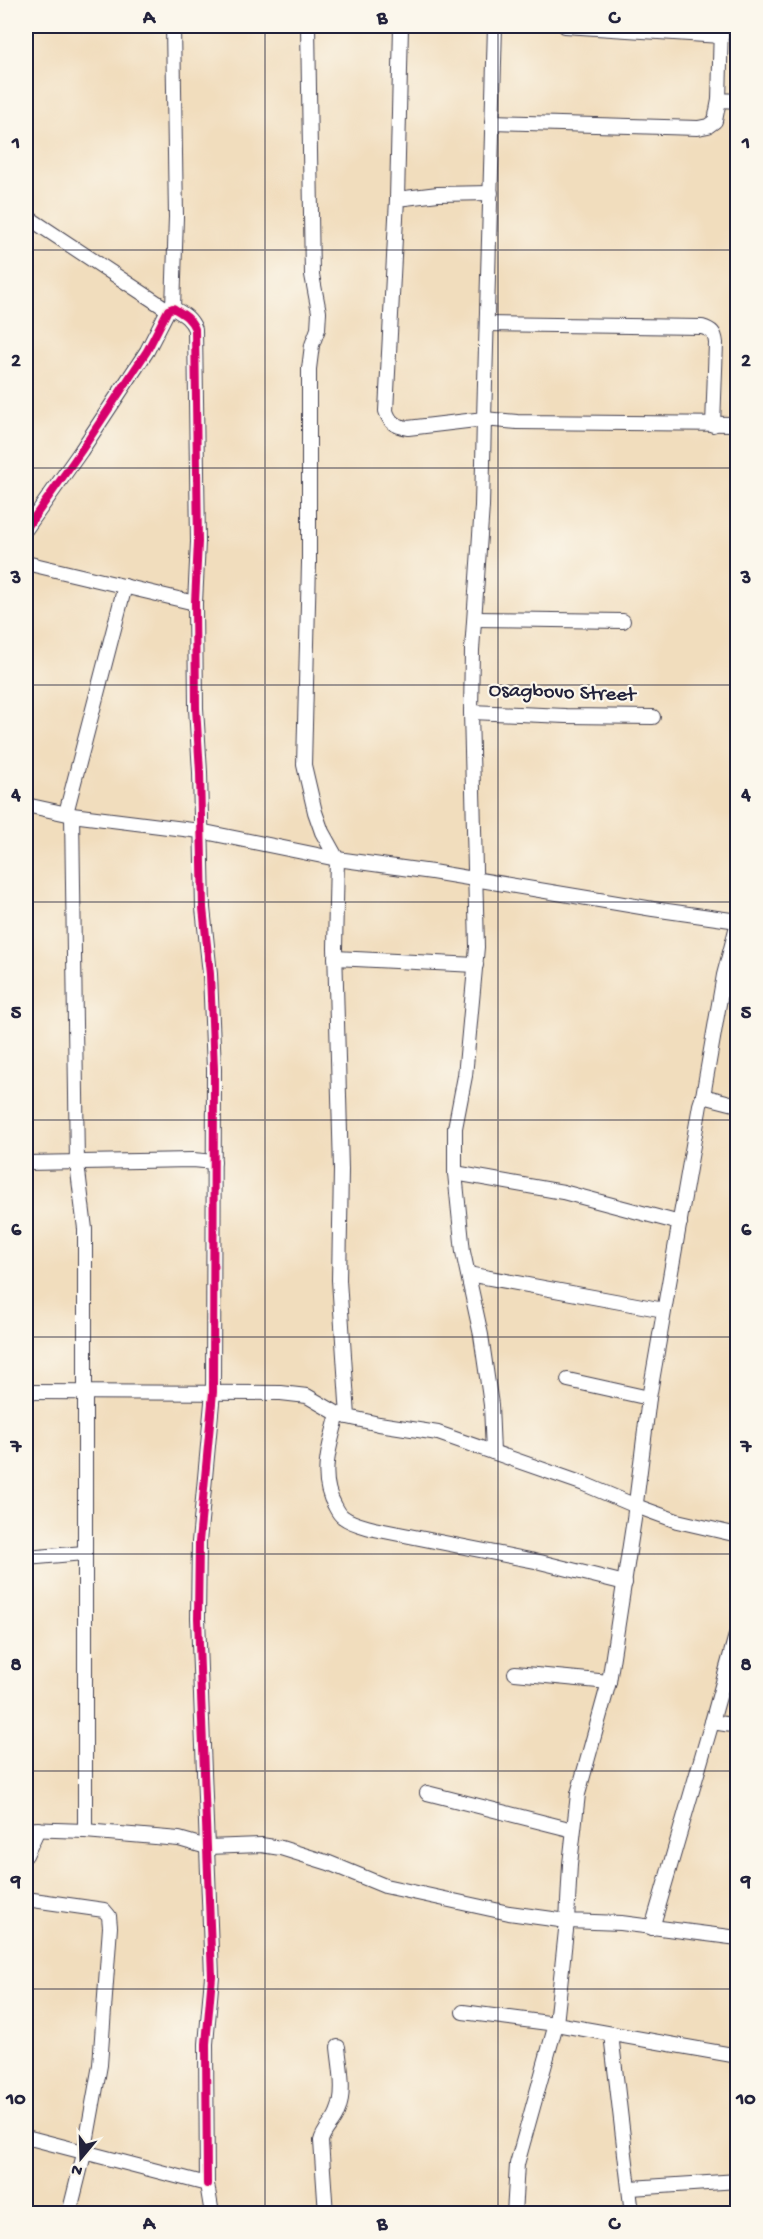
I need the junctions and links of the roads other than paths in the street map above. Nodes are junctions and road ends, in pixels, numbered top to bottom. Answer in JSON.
{"nodes":[{"id":1,"x":173,"y":26,"type":"edge"},
{"id":2,"x":308,"y":26,"type":"edge"},
{"id":3,"x":401,"y":26,"type":"edge"},
{"id":4,"x":495,"y":26,"type":"edge"},
{"id":5,"x":565,"y":26,"type":"edge"},
{"id":6,"x":721,"y":31,"type":"edge"},
{"id":7,"x":719,"y":99,"type":"junction"},
{"id":8,"x":738,"y":101,"type":"edge"},
{"id":9,"x":492,"y":122,"type":"junction"},
{"id":10,"x":491,"y":193,"type":"junction"},
{"id":11,"x":397,"y":198,"type":"junction"},
{"id":12,"x":26,"y":216,"type":"edge"},
{"id":13,"x":171,"y":309,"type":"junction"},
{"id":14,"x":487,"y":324,"type":"junction"},
{"id":15,"x":484,"y":419,"type":"junction"},
{"id":16,"x":738,"y":424,"type":"edge"},
{"id":17,"x":713,"y":425,"type":"junction"},
{"id":18,"x":26,"y":529,"type":"edge"},
{"id":19,"x":26,"y":563,"type":"edge"},
{"id":20,"x":125,"y":586,"type":"junction"},
{"id":21,"x":195,"y":603,"type":"junction"},
{"id":22,"x":475,"y":619,"type":"junction"},
{"id":23,"x":622,"y":621,"type":"dead end"},
{"id":24,"x":471,"y":712,"type":"junction"},
{"id":25,"x":652,"y":717,"type":"dead end"},
{"id":26,"x":26,"y":805,"type":"edge"},
{"id":27,"x":69,"y":814,"type":"junction"},
{"id":28,"x":200,"y":831,"type":"junction"},
{"id":29,"x":337,"y":859,"type":"junction"},
{"id":30,"x":474,"y":880,"type":"junction"},
{"id":31,"x":738,"y":921,"type":"edge"},
{"id":32,"x":335,"y":958,"type":"junction"},
{"id":33,"x":476,"y":965,"type":"junction"},
{"id":34,"x":703,"y":1096,"type":"junction"},
{"id":35,"x":738,"y":1105,"type":"edge"},
{"id":36,"x":214,"y":1162,"type":"junction"},
{"id":37,"x":26,"y":1163,"type":"edge"},
{"id":38,"x":77,"y":1163,"type":"junction"},
{"id":39,"x":455,"y":1173,"type":"junction"},
{"id":40,"x":681,"y":1223,"type":"junction"},
{"id":41,"x":468,"y":1274,"type":"junction"},
{"id":42,"x":664,"y":1311,"type":"junction"},
{"id":43,"x":568,"y":1380,"type":"dead end"},
{"id":44,"x":85,"y":1391,"type":"junction"},
{"id":45,"x":26,"y":1392,"type":"edge"},
{"id":46,"x":213,"y":1392,"type":"junction"},
{"id":47,"x":650,"y":1398,"type":"junction"},
{"id":48,"x":343,"y":1416,"type":"junction"},
{"id":49,"x":493,"y":1452,"type":"junction"},
{"id":50,"x":636,"y":1506,"type":"junction"},
{"id":51,"x":738,"y":1535,"type":"edge"},
{"id":52,"x":84,"y":1554,"type":"junction"},
{"id":53,"x":26,"y":1558,"type":"edge"},
{"id":54,"x":625,"y":1583,"type":"junction"},
{"id":55,"x":738,"y":1628,"type":"edge"},
{"id":56,"x":515,"y":1673,"type":"dead end"},
{"id":57,"x":609,"y":1682,"type":"junction"},
{"id":58,"x":712,"y":1722,"type":"junction"},
{"id":59,"x":738,"y":1726,"type":"edge"},
{"id":60,"x":427,"y":1793,"type":"dead end"},
{"id":61,"x":32,"y":1829,"type":"edge"},
{"id":62,"x":573,"y":1830,"type":"junction"},
{"id":63,"x":85,"y":1831,"type":"junction"},
{"id":64,"x":207,"y":1847,"type":"junction"},
{"id":65,"x":26,"y":1855,"type":"edge"},
{"id":66,"x":26,"y":1899,"type":"edge"},
{"id":67,"x":567,"y":1921,"type":"junction"},
{"id":68,"x":651,"y":1928,"type":"junction"},
{"id":69,"x":738,"y":1938,"type":"edge"},
{"id":70,"x":463,"y":2012,"type":"dead end"},
{"id":71,"x":556,"y":2024,"type":"junction"},
{"id":72,"x":611,"y":2034,"type":"junction"},
{"id":73,"x":338,"y":2047,"type":"dead end"},
{"id":74,"x":738,"y":2056,"type":"edge"},
{"id":75,"x":26,"y":2137,"type":"edge"},
{"id":76,"x":84,"y":2154,"type":"junction"},
{"id":77,"x":738,"y":2181,"type":"edge"},
{"id":78,"x":207,"y":2184,"type":"junction"},
{"id":79,"x":631,"y":2188,"type":"junction"},
{"id":80,"x":69,"y":2214,"type":"edge"},
{"id":81,"x":212,"y":2214,"type":"edge"},
{"id":82,"x":326,"y":2214,"type":"edge"},
{"id":83,"x":514,"y":2214,"type":"edge"},
{"id":84,"x":632,"y":2214,"type":"edge"}],
"edges":[{"from":1,"to":13,"type":"street"},
{"from":2,"to":29,"type":"street"},
{"from":3,"to":11,"type":"street"},
{"from":4,"to":9,"type":"street"},
{"from":5,"to":6,"type":"street"},
{"from":6,"to":7,"type":"street"},
{"from":7,"to":8,"type":"street"},
{"from":7,"to":9,"type":"street"},
{"from":9,"to":10,"type":"street"},
{"from":10,"to":11,"type":"street"},
{"from":10,"to":14,"type":"street"},
{"from":11,"to":15,"type":"street"},
{"from":12,"to":13,"type":"street"},
{"from":13,"to":18,"type":"street"},
{"from":13,"to":21,"type":"street"},
{"from":14,"to":15,"type":"street"},
{"from":14,"to":17,"type":"street"},
{"from":15,"to":17,"type":"street"},
{"from":15,"to":22,"type":"street"},
{"from":16,"to":17,"type":"street"},
{"from":19,"to":20,"type":"street"},
{"from":20,"to":21,"type":"street"},
{"from":20,"to":27,"type":"street"},
{"from":21,"to":28,"type":"street"},
{"from":22,"to":23,"type":"street"},
{"from":22,"to":24,"type":"street"},
{"from":24,"to":25,"type":"street","name":"Osagbovo Street"},
{"from":24,"to":30,"type":"street"},
{"from":26,"to":27,"type":"street"},
{"from":27,"to":28,"type":"street"},
{"from":27,"to":38,"type":"street"},
{"from":28,"to":29,"type":"street"},
{"from":28,"to":36,"type":"street"},
{"from":29,"to":30,"type":"street"},
{"from":29,"to":32,"type":"street"},
{"from":30,"to":31,"type":"street"},
{"from":30,"to":33,"type":"street"},
{"from":31,"to":34,"type":"street"},
{"from":32,"to":33,"type":"street"},
{"from":32,"to":48,"type":"street"},
{"from":33,"to":39,"type":"street"},
{"from":34,"to":35,"type":"street"},
{"from":34,"to":40,"type":"street"},
{"from":36,"to":38,"type":"street"},
{"from":36,"to":46,"type":"street"},
{"from":37,"to":38,"type":"street"},
{"from":38,"to":44,"type":"street"},
{"from":39,"to":40,"type":"street"},
{"from":39,"to":41,"type":"street"},
{"from":40,"to":42,"type":"street"},
{"from":41,"to":42,"type":"street"},
{"from":41,"to":49,"type":"street"},
{"from":42,"to":47,"type":"street"},
{"from":43,"to":47,"type":"street"},
{"from":44,"to":45,"type":"street"},
{"from":44,"to":46,"type":"street"},
{"from":44,"to":52,"type":"street"},
{"from":46,"to":48,"type":"street"},
{"from":46,"to":64,"type":"street"},
{"from":47,"to":50,"type":"street"},
{"from":48,"to":49,"type":"street"},
{"from":48,"to":54,"type":"street"},
{"from":49,"to":50,"type":"street"},
{"from":50,"to":51,"type":"street"},
{"from":50,"to":54,"type":"street"},
{"from":52,"to":53,"type":"street"},
{"from":52,"to":63,"type":"street"},
{"from":54,"to":57,"type":"street"},
{"from":55,"to":58,"type":"street"},
{"from":56,"to":57,"type":"street"},
{"from":57,"to":62,"type":"street"},
{"from":58,"to":59,"type":"street"},
{"from":58,"to":68,"type":"street"},
{"from":60,"to":62,"type":"street"},
{"from":61,"to":63,"type":"street"},
{"from":61,"to":65,"type":"street"},
{"from":62,"to":67,"type":"street"},
{"from":63,"to":64,"type":"street"},
{"from":64,"to":67,"type":"street"},
{"from":64,"to":78,"type":"street"},
{"from":66,"to":76,"type":"street"},
{"from":67,"to":68,"type":"street"},
{"from":67,"to":71,"type":"street"},
{"from":68,"to":69,"type":"street"},
{"from":70,"to":71,"type":"street"},
{"from":71,"to":72,"type":"street"},
{"from":71,"to":83,"type":"street"},
{"from":72,"to":74,"type":"street"},
{"from":72,"to":79,"type":"street"},
{"from":73,"to":82,"type":"street"},
{"from":75,"to":76,"type":"street"},
{"from":76,"to":78,"type":"street"},
{"from":76,"to":80,"type":"street"},
{"from":77,"to":79,"type":"street"},
{"from":78,"to":81,"type":"street"},
{"from":79,"to":84,"type":"street"}]}
